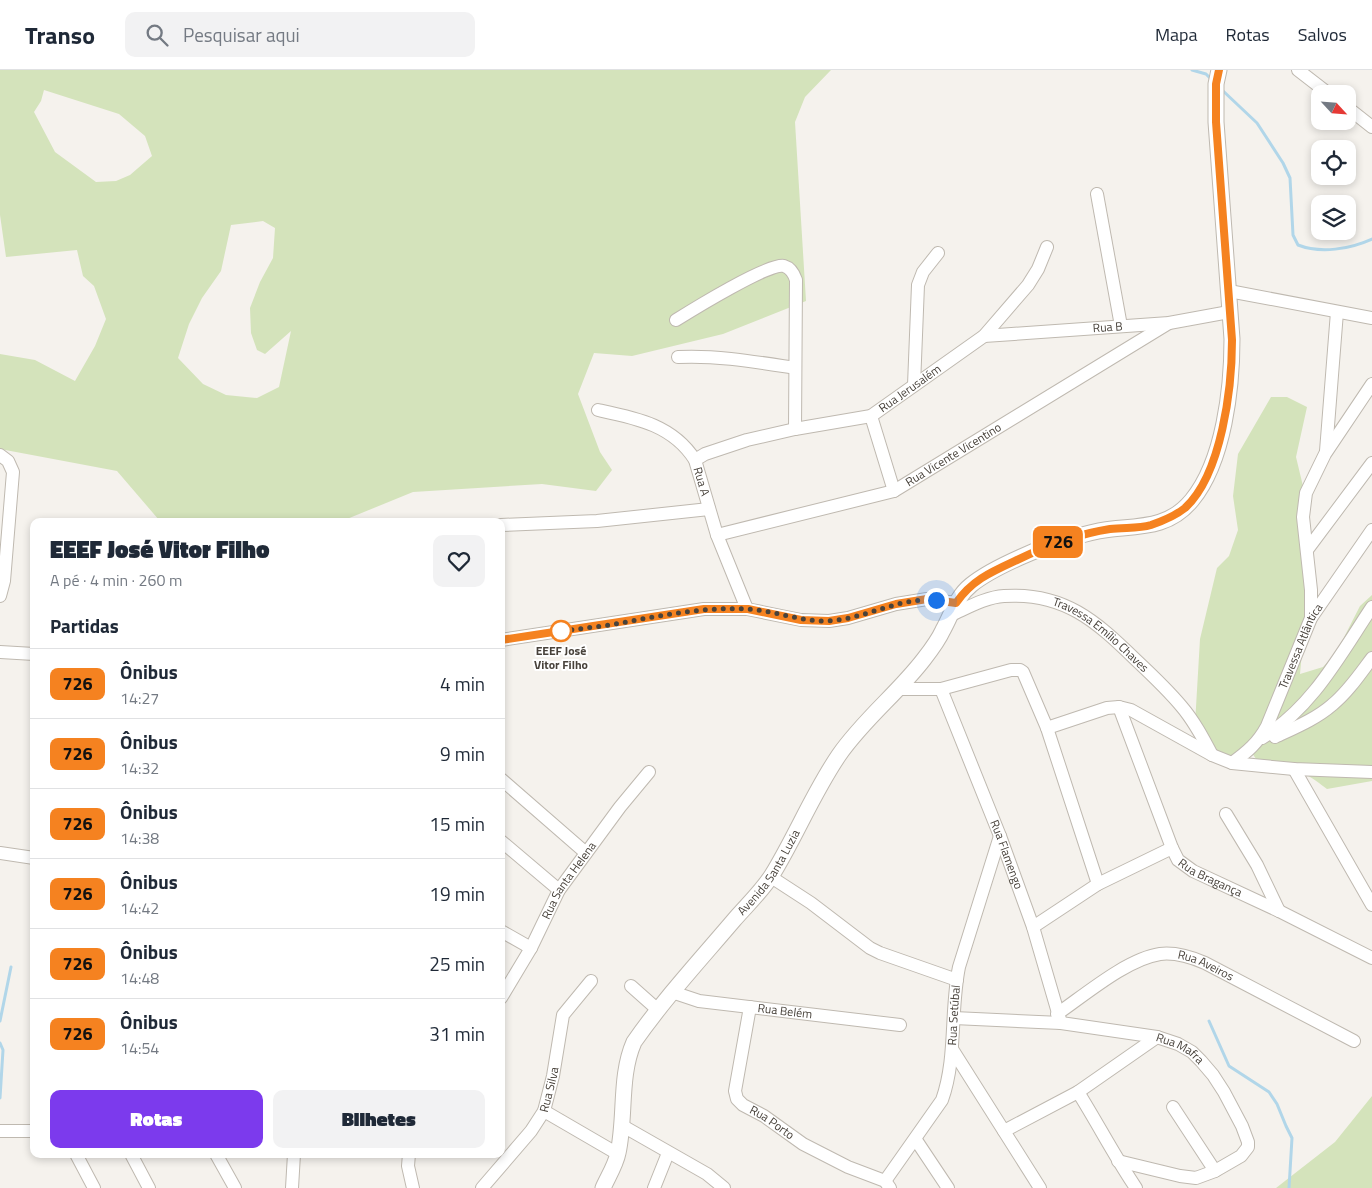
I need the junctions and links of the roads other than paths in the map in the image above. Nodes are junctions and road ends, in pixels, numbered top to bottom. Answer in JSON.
{"nodes":[{"id":1,"x":1219,"y":70,"type":"edge"},
{"id":2,"x":1298,"y":70,"type":"edge"},
{"id":3,"x":1317,"y":85,"type":"edge"},
{"id":4,"x":1356,"y":114,"type":"edge"},
{"id":5,"x":1372,"y":126,"type":"edge"},
{"id":6,"x":1097,"y":194,"type":"dead end"},
{"id":7,"x":1047,"y":247,"type":"dead end"},
{"id":8,"x":938,"y":253,"type":"dead end"},
{"id":9,"x":1229,"y":292,"type":"junction"},
{"id":10,"x":1229,"y":312,"type":"junction"},
{"id":11,"x":1337,"y":312,"type":"junction"},
{"id":12,"x":1372,"y":318,"type":"edge"},
{"id":13,"x":676,"y":320,"type":"dead end"},
{"id":14,"x":1169,"y":323,"type":"junction"},
{"id":15,"x":1121,"y":326,"type":"junction"},
{"id":16,"x":984,"y":336,"type":"junction"},
{"id":17,"x":678,"y":357,"type":"dead end"},
{"id":18,"x":795,"y":368,"type":"junction"},
{"id":19,"x":1372,"y":384,"type":"edge"},
{"id":20,"x":914,"y":385,"type":"junction"},
{"id":21,"x":598,"y":410,"type":"dead end"},
{"id":22,"x":871,"y":416,"type":"junction"},
{"id":23,"x":795,"y":429,"type":"junction"},
{"id":24,"x":1325,"y":454,"type":"junction"},
{"id":25,"x":0,"y":455,"type":"edge"},
{"id":26,"x":695,"y":460,"type":"junction"},
{"id":27,"x":1372,"y":463,"type":"edge"},
{"id":28,"x":894,"y":491,"type":"junction"},
{"id":29,"x":709,"y":509,"type":"junction"},
{"id":30,"x":505,"y":525,"type":"edge"},
{"id":31,"x":1372,"y":530,"type":"edge"},
{"id":32,"x":717,"y":535,"type":"junction"},
{"id":33,"x":1307,"y":550,"type":"junction"},
{"id":34,"x":0,"y":596,"type":"edge"},
{"id":35,"x":1372,"y":608,"type":"edge"},
{"id":36,"x":748,"y":609,"type":"junction"},
{"id":37,"x":953,"y":609,"type":"junction"},
{"id":38,"x":1312,"y":618,"type":"junction"},
{"id":39,"x":505,"y":639,"type":"edge"},
{"id":40,"x":0,"y":652,"type":"edge"},
{"id":41,"x":30,"y":654,"type":"edge"},
{"id":42,"x":1372,"y":658,"type":"edge"},
{"id":43,"x":900,"y":689,"type":"junction"},
{"id":44,"x":941,"y":689,"type":"junction"},
{"id":45,"x":1119,"y":707,"type":"junction"},
{"id":46,"x":1046,"y":728,"type":"junction"},
{"id":47,"x":1258,"y":742,"type":"junction"},
{"id":48,"x":1212,"y":755,"type":"junction"},
{"id":49,"x":1232,"y":763,"type":"junction"},
{"id":50,"x":1294,"y":769,"type":"junction"},
{"id":51,"x":648,"y":772,"type":"dead end"},
{"id":52,"x":1372,"y":772,"type":"edge"},
{"id":53,"x":505,"y":782,"type":"edge"},
{"id":54,"x":1226,"y":814,"type":"dead end"},
{"id":55,"x":1000,"y":836,"type":"junction"},
{"id":56,"x":505,"y":844,"type":"edge"},
{"id":57,"x":1172,"y":848,"type":"junction"},
{"id":58,"x":0,"y":853,"type":"edge"},
{"id":59,"x":586,"y":853,"type":"junction"},
{"id":60,"x":30,"y":857,"type":"edge"},
{"id":61,"x":771,"y":877,"type":"junction"},
{"id":62,"x":1098,"y":884,"type":"junction"},
{"id":63,"x":558,"y":890,"type":"junction"},
{"id":64,"x":1372,"y":905,"type":"edge"},
{"id":65,"x":1279,"y":911,"type":"junction"},
{"id":66,"x":1032,"y":927,"type":"junction"},
{"id":67,"x":505,"y":933,"type":"edge"},
{"id":68,"x":531,"y":948,"type":"junction"},
{"id":69,"x":1372,"y":958,"type":"edge"},
{"id":70,"x":957,"y":980,"type":"junction"},
{"id":71,"x":591,"y":981,"type":"dead end"},
{"id":72,"x":631,"y":986,"type":"dead end"},
{"id":73,"x":505,"y":991,"type":"edge"},
{"id":74,"x":672,"y":992,"type":"junction"},
{"id":75,"x":750,"y":1007,"type":"junction"},
{"id":76,"x":658,"y":1010,"type":"junction"},
{"id":77,"x":954,"y":1018,"type":"junction"},
{"id":78,"x":1059,"y":1018,"type":"junction"},
{"id":79,"x":900,"y":1025,"type":"dead end"},
{"id":80,"x":1157,"y":1037,"type":"junction"},
{"id":81,"x":1354,"y":1041,"type":"dead end"},
{"id":82,"x":952,"y":1049,"type":"junction"},
{"id":83,"x":1078,"y":1092,"type":"junction"},
{"id":84,"x":1173,"y":1107,"type":"dead end"},
{"id":85,"x":544,"y":1110,"type":"junction"},
{"id":86,"x":621,"y":1125,"type":"junction"},
{"id":87,"x":0,"y":1131,"type":"edge"},
{"id":88,"x":1004,"y":1131,"type":"junction"},
{"id":89,"x":30,"y":1132,"type":"edge"},
{"id":90,"x":916,"y":1140,"type":"junction"},
{"id":91,"x":668,"y":1153,"type":"junction"},
{"id":92,"x":618,"y":1154,"type":"junction"},
{"id":93,"x":78,"y":1158,"type":"edge"},
{"id":94,"x":132,"y":1158,"type":"edge"},
{"id":95,"x":218,"y":1158,"type":"edge"},
{"id":96,"x":294,"y":1158,"type":"edge"},
{"id":97,"x":409,"y":1158,"type":"edge"},
{"id":98,"x":1118,"y":1161,"type":"junction"},
{"id":99,"x":1215,"y":1171,"type":"junction"},
{"id":100,"x":888,"y":1185,"type":"edge"},
{"id":101,"x":94,"y":1188,"type":"edge"},
{"id":102,"x":149,"y":1188,"type":"edge"},
{"id":103,"x":235,"y":1188,"type":"edge"},
{"id":104,"x":292,"y":1188,"type":"edge"},
{"id":105,"x":413,"y":1188,"type":"edge"},
{"id":106,"x":482,"y":1188,"type":"edge"},
{"id":107,"x":602,"y":1188,"type":"edge"},
{"id":108,"x":654,"y":1188,"type":"edge"},
{"id":109,"x":724,"y":1188,"type":"edge"},
{"id":110,"x":948,"y":1188,"type":"edge"},
{"id":111,"x":1040,"y":1188,"type":"edge"},
{"id":112,"x":1136,"y":1188,"type":"edge"}],
"edges":[{"from":1,"to":9,"type":"street","name":"Avenida Santa Luzia"},
{"from":2,"to":3,"type":"street"},
{"from":4,"to":5,"type":"street"},
{"from":6,"to":15,"type":"street"},
{"from":7,"to":16,"type":"street","name":"Rua Jerusalém"},
{"from":8,"to":20,"type":"street"},
{"from":9,"to":10,"type":"street","name":"Avenida Santa Luzia"},
{"from":9,"to":11,"type":"street"},
{"from":10,"to":14,"type":"street","name":"Rua B"},
{"from":10,"to":37,"type":"street","name":"Avenida Santa Luzia"},
{"from":11,"to":12,"type":"street"},
{"from":11,"to":24,"type":"street"},
{"from":13,"to":18,"type":"street"},
{"from":14,"to":15,"type":"street","name":"Rua B"},
{"from":14,"to":28,"type":"street","name":"Rua Vicente Vicentino"},
{"from":15,"to":16,"type":"street","name":"Rua B"},
{"from":16,"to":20,"type":"street","name":"Rua Jerusalém"},
{"from":17,"to":18,"type":"street"},
{"from":18,"to":23,"type":"street"},
{"from":19,"to":24,"type":"street"},
{"from":20,"to":22,"type":"street","name":"Rua Jerusalém"},
{"from":21,"to":26,"type":"street","name":"Rua A"},
{"from":22,"to":23,"type":"street","name":"Rua Jerusalém"},
{"from":22,"to":28,"type":"street"},
{"from":23,"to":26,"type":"street","name":"Rua Jerusalém"},
{"from":24,"to":33,"type":"street"},
{"from":25,"to":34,"type":"street"},
{"from":26,"to":29,"type":"street","name":"Rua A"},
{"from":27,"to":33,"type":"street"},
{"from":28,"to":32,"type":"street","name":"Rua Vicente Vicentino"},
{"from":29,"to":30,"type":"street"},
{"from":29,"to":32,"type":"street","name":"Rua A"},
{"from":31,"to":38,"type":"street","name":"Travessa Atlântica"},
{"from":32,"to":36,"type":"street","name":"Rua A"},
{"from":33,"to":38,"type":"street"},
{"from":35,"to":47,"type":"street"},
{"from":36,"to":37,"type":"street"},
{"from":36,"to":39,"type":"street"},
{"from":37,"to":43,"type":"street","name":"Avenida Santa Luzia"},
{"from":37,"to":48,"type":"street","name":"Travessa Emílio Chaves"},
{"from":38,"to":47,"type":"street","name":"Travessa Atlântica"},
{"from":40,"to":41,"type":"street"},
{"from":42,"to":47,"type":"street"},
{"from":43,"to":44,"type":"street"},
{"from":43,"to":61,"type":"street","name":"Avenida Santa Luzia"},
{"from":44,"to":46,"type":"street"},
{"from":44,"to":55,"type":"street","name":"Rua Flamengo"},
{"from":45,"to":46,"type":"street"},
{"from":45,"to":48,"type":"street"},
{"from":45,"to":57,"type":"street"},
{"from":46,"to":62,"type":"street"},
{"from":47,"to":49,"type":"street","name":"Travessa Atlântica"},
{"from":48,"to":49,"type":"street"},
{"from":49,"to":50,"type":"street"},
{"from":50,"to":52,"type":"street"},
{"from":50,"to":64,"type":"street"},
{"from":51,"to":59,"type":"street","name":"Rua Santa Helena"},
{"from":53,"to":59,"type":"street"},
{"from":54,"to":65,"type":"street"},
{"from":55,"to":66,"type":"street","name":"Rua Flamengo"},
{"from":55,"to":70,"type":"street","name":"Rua Setúbal"},
{"from":56,"to":63,"type":"street"},
{"from":57,"to":62,"type":"street","name":"Rua Bragança"},
{"from":57,"to":65,"type":"street","name":"Rua Bragança"},
{"from":58,"to":60,"type":"street"},
{"from":59,"to":63,"type":"street","name":"Rua Santa Helena"},
{"from":61,"to":70,"type":"street"},
{"from":61,"to":74,"type":"street","name":"Avenida Santa Luzia"},
{"from":62,"to":66,"type":"street","name":"Rua Bragança"},
{"from":63,"to":68,"type":"street","name":"Rua Santa Helena"},
{"from":65,"to":69,"type":"street","name":"Rua Bragança"},
{"from":66,"to":78,"type":"street","name":"Rua Flamengo"},
{"from":67,"to":68,"type":"street"},
{"from":68,"to":73,"type":"street","name":"Rua Santa Helena"},
{"from":70,"to":77,"type":"street","name":"Rua Setúbal"},
{"from":71,"to":85,"type":"street","name":"Rua Silva"},
{"from":72,"to":76,"type":"street"},
{"from":74,"to":75,"type":"street","name":"Rua Belém"},
{"from":74,"to":76,"type":"street","name":"Avenida Santa Luzia"},
{"from":75,"to":79,"type":"street","name":"Rua Belém"},
{"from":75,"to":100,"type":"street","name":"Rua Porto"},
{"from":76,"to":86,"type":"street","name":"Avenida Santa Luzia"},
{"from":77,"to":78,"type":"street"},
{"from":77,"to":82,"type":"street","name":"Rua Setúbal"},
{"from":78,"to":80,"type":"street","name":"Rua Mafra"},
{"from":78,"to":81,"type":"street","name":"Rua Aveiros"},
{"from":80,"to":83,"type":"street"},
{"from":80,"to":99,"type":"street","name":"Rua Mafra"},
{"from":82,"to":88,"type":"street"},
{"from":82,"to":90,"type":"street","name":"Rua Setúbal"},
{"from":83,"to":88,"type":"street"},
{"from":83,"to":98,"type":"street"},
{"from":84,"to":99,"type":"street"},
{"from":85,"to":92,"type":"street"},
{"from":85,"to":106,"type":"street","name":"Rua Silva"},
{"from":86,"to":91,"type":"street"},
{"from":86,"to":92,"type":"street","name":"Avenida Santa Luzia"},
{"from":87,"to":89,"type":"street"},
{"from":88,"to":111,"type":"street"},
{"from":90,"to":100,"type":"street","name":"Rua Setúbal"},
{"from":90,"to":110,"type":"street"},
{"from":91,"to":108,"type":"street"},
{"from":91,"to":109,"type":"street"},
{"from":92,"to":107,"type":"street","name":"Avenida Santa Luzia"},
{"from":93,"to":101,"type":"street"},
{"from":94,"to":102,"type":"street"},
{"from":95,"to":103,"type":"street"},
{"from":96,"to":104,"type":"street"},
{"from":97,"to":105,"type":"street"},
{"from":98,"to":99,"type":"street"},
{"from":98,"to":112,"type":"street"}]}
